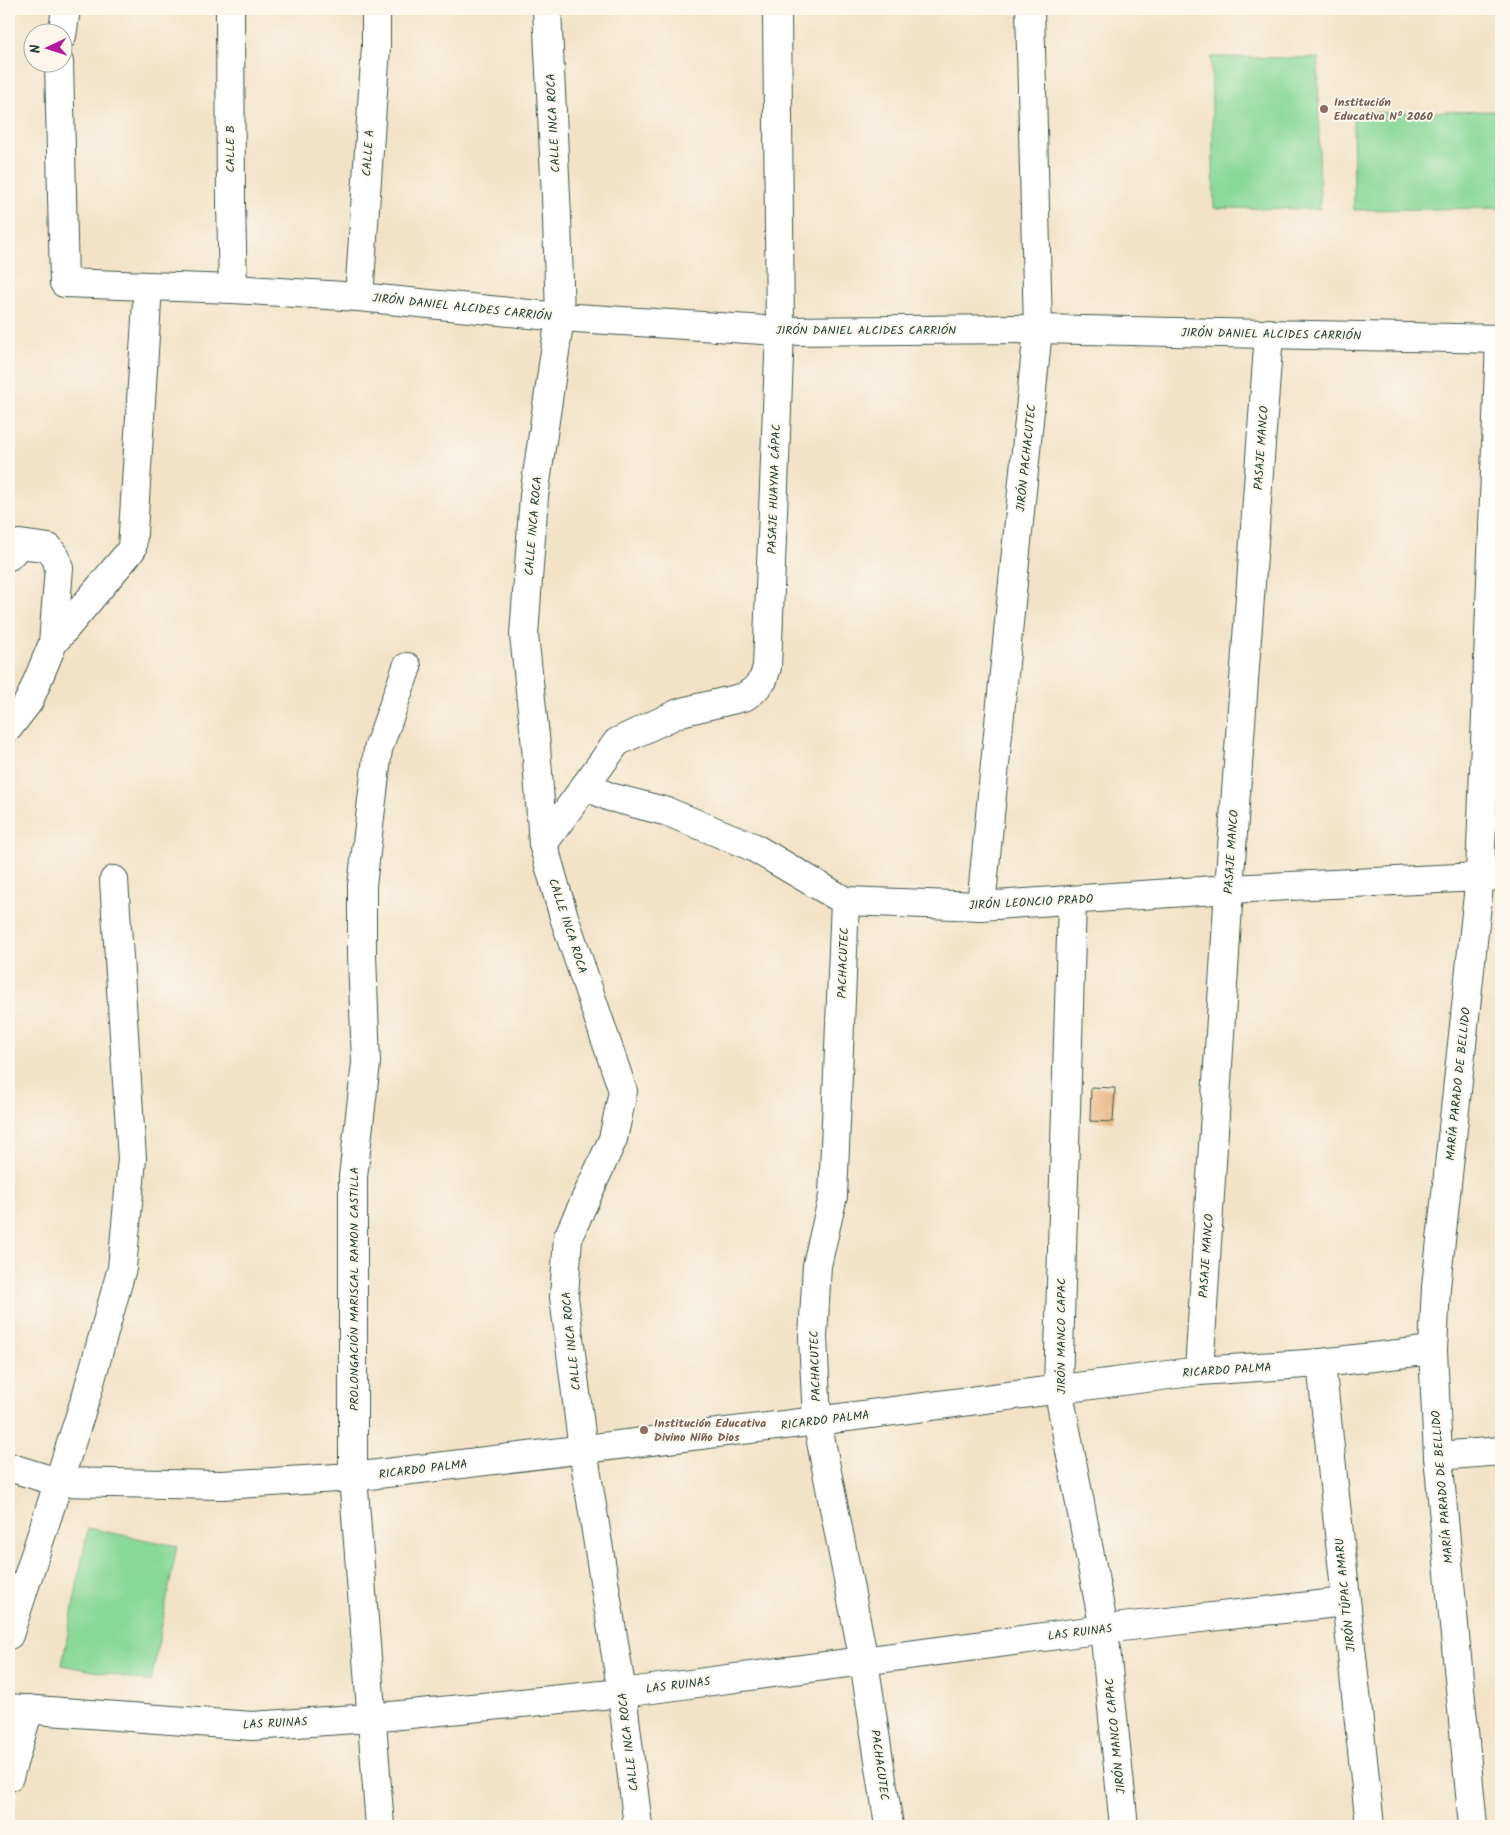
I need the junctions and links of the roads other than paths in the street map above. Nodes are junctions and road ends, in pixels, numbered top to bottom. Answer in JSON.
{"nodes":[{"id":1,"x":66,"y":9,"type":"edge"},
{"id":2,"x":230,"y":9,"type":"edge"},
{"id":3,"x":376,"y":9,"type":"edge"},
{"id":4,"x":547,"y":9,"type":"edge"},
{"id":5,"x":776,"y":9,"type":"edge"},
{"id":6,"x":1030,"y":9,"type":"edge"},
{"id":7,"x":64,"y":22,"type":"edge"},
{"id":8,"x":59,"y":72,"type":"edge"},
{"id":9,"x":148,"y":286,"type":"junction"},
{"id":10,"x":233,"y":289,"type":"junction"},
{"id":11,"x":359,"y":297,"type":"junction"},
{"id":12,"x":560,"y":317,"type":"junction"},
{"id":13,"x":1038,"y":329,"type":"junction"},
{"id":14,"x":780,"y":332,"type":"junction"},
{"id":15,"x":1269,"y":333,"type":"junction"},
{"id":16,"x":1501,"y":339,"type":"edge"},
{"id":17,"x":9,"y":556,"type":"edge"},
{"id":18,"x":53,"y":643,"type":"junction"},
{"id":19,"x":406,"y":668,"type":"dead end"},
{"id":20,"x":9,"y":727,"type":"edge"},
{"id":21,"x":585,"y":786,"type":"junction"},
{"id":22,"x":543,"y":844,"type":"junction"},
{"id":23,"x":1491,"y":876,"type":"edge"},
{"id":24,"x":114,"y":880,"type":"dead end"},
{"id":25,"x":1229,"y":888,"type":"junction"},
{"id":26,"x":1072,"y":900,"type":"junction"},
{"id":27,"x":845,"y":901,"type":"junction"},
{"id":28,"x":982,"y":906,"type":"junction"},
{"id":29,"x":1432,"y":1350,"type":"junction"},
{"id":30,"x":1320,"y":1363,"type":"junction"},
{"id":31,"x":1199,"y":1371,"type":"junction"},
{"id":32,"x":1058,"y":1388,"type":"junction"},
{"id":33,"x":817,"y":1421,"type":"junction"},
{"id":34,"x":583,"y":1450,"type":"junction"},
{"id":35,"x":1501,"y":1451,"type":"edge"},
{"id":36,"x":1438,"y":1456,"type":"junction"},
{"id":37,"x":9,"y":1467,"type":"edge"},
{"id":38,"x":353,"y":1477,"type":"junction"},
{"id":39,"x":57,"y":1482,"type":"junction"},
{"id":40,"x":1345,"y":1602,"type":"junction"},
{"id":41,"x":1104,"y":1629,"type":"junction"},
{"id":42,"x":9,"y":1635,"type":"edge"},
{"id":43,"x":864,"y":1661,"type":"junction"},
{"id":44,"x":622,"y":1693,"type":"junction"},
{"id":45,"x":19,"y":1709,"type":"edge"},
{"id":46,"x":370,"y":1718,"type":"junction"},
{"id":47,"x":9,"y":1777,"type":"edge"},
{"id":48,"x":380,"y":1826,"type":"edge"},
{"id":49,"x":638,"y":1826,"type":"edge"},
{"id":50,"x":889,"y":1826,"type":"edge"},
{"id":51,"x":1124,"y":1826,"type":"edge"},
{"id":52,"x":1370,"y":1826,"type":"edge"},
{"id":53,"x":1474,"y":1826,"type":"edge"}],
"edges":[{"from":1,"to":7,"type":"street"},
{"from":2,"to":10,"type":"street","name":"CALLE B"},
{"from":3,"to":11,"type":"street","name":"CALLE A"},
{"from":4,"to":12,"type":"street","name":"CALLE INCA ROCA"},
{"from":5,"to":14,"type":"street","name":"PASAJE HUAYNA CÁPAC"},
{"from":6,"to":13,"type":"street","name":"JIRÓN PACHACUTEC"},
{"from":8,"to":9,"type":"street","name":"JIRÓN DANIEL ALCIDES CARRIÓN"},
{"from":9,"to":10,"type":"street","name":"JIRÓN DANIEL ALCIDES CARRIÓN"},
{"from":9,"to":18,"type":"street"},
{"from":10,"to":11,"type":"street","name":"JIRÓN DANIEL ALCIDES CARRIÓN"},
{"from":11,"to":12,"type":"street","name":"JIRÓN DANIEL ALCIDES CARRIÓN"},
{"from":12,"to":14,"type":"street","name":"JIRÓN DANIEL ALCIDES CARRIÓN"},
{"from":12,"to":22,"type":"street","name":"CALLE INCA ROCA"},
{"from":13,"to":14,"type":"street","name":"JIRÓN DANIEL ALCIDES CARRIÓN"},
{"from":13,"to":15,"type":"street","name":"JIRÓN DANIEL ALCIDES CARRIÓN"},
{"from":13,"to":28,"type":"street","name":"JIRÓN PACHACUTEC"},
{"from":14,"to":21,"type":"street","name":"PASAJE HUAYNA CÁPAC"},
{"from":15,"to":16,"type":"street","name":"JIRÓN DANIEL ALCIDES CARRIÓN"},
{"from":15,"to":25,"type":"street","name":"PASAJE MANCO"},
{"from":16,"to":23,"type":"street","name":"MARÍA PARADO DE BELLIDO"},
{"from":17,"to":18,"type":"street"},
{"from":18,"to":20,"type":"street"},
{"from":19,"to":38,"type":"street","name":"PROLONGACIÓN MARISCAL RAMON CASTILLA"},
{"from":21,"to":22,"type":"street","name":"PASAJE HUAYNA CÁPAC"},
{"from":21,"to":27,"type":"street","name":"JIRÓN LEONCIO PRADO"},
{"from":22,"to":34,"type":"street","name":"CALLE INCA ROCA"},
{"from":23,"to":25,"type":"street","name":"JIRÓN LEONCIO PRADO"},
{"from":23,"to":29,"type":"street","name":"MARÍA PARADO DE BELLIDO"},
{"from":24,"to":39,"type":"street"},
{"from":25,"to":26,"type":"street","name":"JIRÓN LEONCIO PRADO"},
{"from":25,"to":31,"type":"street","name":"PASAJE MANCO"},
{"from":26,"to":28,"type":"street","name":"JIRÓN LEONCIO PRADO"},
{"from":26,"to":32,"type":"street","name":"JIRÓN MANCO CAPAC"},
{"from":27,"to":28,"type":"street","name":"JIRÓN LEONCIO PRADO"},
{"from":27,"to":33,"type":"street","name":"PACHACUTEC"},
{"from":29,"to":30,"type":"street","name":"RICARDO PALMA"},
{"from":29,"to":36,"type":"street","name":"MARÍA PARADO DE BELLIDO"},
{"from":30,"to":31,"type":"street","name":"RICARDO PALMA"},
{"from":30,"to":40,"type":"street","name":"JIRÓN TÚPAC AMARU"},
{"from":31,"to":32,"type":"street","name":"RICARDO PALMA"},
{"from":32,"to":33,"type":"street","name":"RICARDO PALMA"},
{"from":32,"to":41,"type":"street","name":"JIRÓN MANCO CAPAC"},
{"from":33,"to":34,"type":"street","name":"RICARDO PALMA"},
{"from":33,"to":43,"type":"street","name":"PACHACUTEC"},
{"from":34,"to":38,"type":"street","name":"RICARDO PALMA"},
{"from":34,"to":44,"type":"street","name":"CALLE INCA ROCA"},
{"from":35,"to":36,"type":"street"},
{"from":36,"to":53,"type":"street","name":"MARÍA PARADO DE BELLIDO"},
{"from":37,"to":39,"type":"street","name":"RICARDO PALMA"},
{"from":38,"to":39,"type":"street","name":"RICARDO PALMA"},
{"from":38,"to":46,"type":"street","name":"PROLONGACIÓN MARISCAL RAMON CASTILLA"},
{"from":39,"to":42,"type":"street"},
{"from":40,"to":41,"type":"street","name":"LAS RUINAS"},
{"from":40,"to":52,"type":"street","name":"JIRÓN TÚPAC AMARU"},
{"from":41,"to":43,"type":"street","name":"LAS RUINAS"},
{"from":41,"to":51,"type":"street","name":"JIRÓN MANCO CAPAC"},
{"from":43,"to":44,"type":"street","name":"LAS RUINAS"},
{"from":43,"to":50,"type":"street","name":"PACHACUTEC"},
{"from":44,"to":46,"type":"street","name":"LAS RUINAS"},
{"from":44,"to":49,"type":"street","name":"CALLE INCA ROCA"},
{"from":45,"to":46,"type":"street","name":"LAS RUINAS"},
{"from":45,"to":47,"type":"street"},
{"from":46,"to":48,"type":"street","name":"PROLONGACIÓN MARISCAL RAMON CASTILLA"}]}
